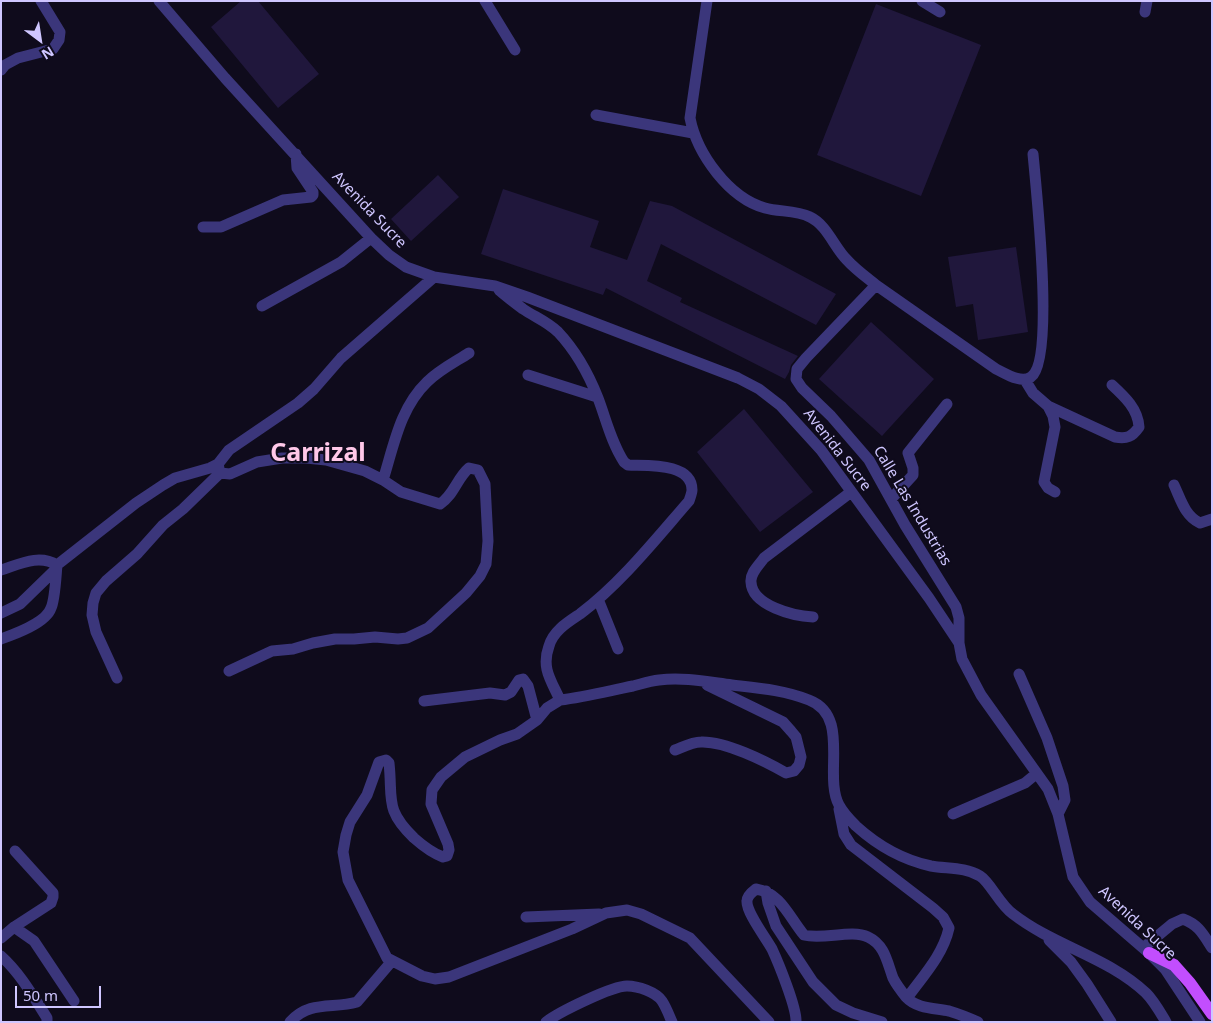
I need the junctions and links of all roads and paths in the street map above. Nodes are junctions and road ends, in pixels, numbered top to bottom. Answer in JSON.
{"nodes":[{"id":1,"x":41,"y":1,"type":"edge"},
{"id":2,"x":159,"y":1,"type":"edge"},
{"id":3,"x":485,"y":1,"type":"edge"},
{"id":4,"x":706,"y":1,"type":"edge"},
{"id":5,"x":922,"y":1,"type":"edge"},
{"id":6,"x":940,"y":12,"type":"dead end"},
{"id":7,"x":514,"y":50,"type":"dead end"},
{"id":8,"x":1,"y":70,"type":"edge"},
{"id":9,"x":596,"y":115,"type":"dead end"},
{"id":10,"x":693,"y":133,"type":"junction"},
{"id":11,"x":296,"y":154,"type":"junction"},
{"id":12,"x":1033,"y":154,"type":"dead end"},
{"id":13,"x":203,"y":227,"type":"dead end"},
{"id":14,"x":371,"y":238,"type":"junction"},
{"id":15,"x":434,"y":277,"type":"junction"},
{"id":16,"x":876,"y":285,"type":"junction"},
{"id":17,"x":495,"y":286,"type":"junction"},
{"id":18,"x":262,"y":306,"type":"dead end"},
{"id":19,"x":469,"y":352,"type":"dead end"},
{"id":20,"x":528,"y":375,"type":"dead end"},
{"id":21,"x":1025,"y":380,"type":"junction"},
{"id":22,"x":1112,"y":386,"type":"dead end"},
{"id":23,"x":597,"y":397,"type":"junction"},
{"id":24,"x":948,"y":404,"type":"dead end"},
{"id":25,"x":1048,"y":406,"type":"junction"},
{"id":26,"x":219,"y":468,"type":"junction"},
{"id":27,"x":383,"y":480,"type":"junction"},
{"id":28,"x":1174,"y":484,"type":"dead end"},
{"id":29,"x":851,"y":492,"type":"junction"},
{"id":30,"x":1055,"y":492,"type":"dead end"},
{"id":31,"x":892,"y":498,"type":"junction"},
{"id":32,"x":1212,"y":519,"type":"edge"},
{"id":33,"x":57,"y":567,"type":"junction"},
{"id":34,"x":1,"y":570,"type":"edge"},
{"id":35,"x":598,"y":599,"type":"junction"},
{"id":36,"x":1,"y":613,"type":"edge"},
{"id":37,"x":813,"y":617,"type":"dead end"},
{"id":38,"x":1,"y":639,"type":"edge"},
{"id":39,"x":958,"y":643,"type":"junction"},
{"id":40,"x":618,"y":649,"type":"dead end"},
{"id":41,"x":229,"y":671,"type":"dead end"},
{"id":42,"x":1019,"y":674,"type":"dead end"},
{"id":43,"x":117,"y":678,"type":"dead end"},
{"id":44,"x":694,"y":679,"type":"junction"},
{"id":45,"x":560,"y":700,"type":"junction"},
{"id":46,"x":424,"y":701,"type":"dead end"},
{"id":47,"x":537,"y":720,"type":"junction"},
{"id":48,"x":675,"y":750,"type":"dead end"},
{"id":49,"x":1036,"y":774,"type":"junction"},
{"id":50,"x":838,"y":805,"type":"junction"},
{"id":51,"x":953,"y":814,"type":"dead end"},
{"id":52,"x":1058,"y":814,"type":"junction"},
{"id":53,"x":15,"y":851,"type":"dead end"},
{"id":54,"x":766,"y":891,"type":"junction"},
{"id":55,"x":606,"y":913,"type":"junction"},
{"id":56,"x":526,"y":917,"type":"dead end"},
{"id":57,"x":14,"y":927,"type":"junction"},
{"id":58,"x":1043,"y":934,"type":"junction"},
{"id":59,"x":1,"y":938,"type":"edge"},
{"id":60,"x":1212,"y":948,"type":"edge"},
{"id":61,"x":1146,"y":950,"type":"junction"},
{"id":62,"x":1,"y":956,"type":"edge"},
{"id":63,"x":392,"y":961,"type":"junction"},
{"id":64,"x":907,"y":998,"type":"junction"},
{"id":65,"x":74,"y":1001,"type":"dead end"},
{"id":66,"x":1212,"y":1014,"type":"edge"},
{"id":67,"x":47,"y":1022,"type":"edge"},
{"id":68,"x":290,"y":1022,"type":"edge"},
{"id":69,"x":546,"y":1022,"type":"edge"},
{"id":70,"x":672,"y":1022,"type":"edge"},
{"id":71,"x":769,"y":1022,"type":"edge"},
{"id":72,"x":796,"y":1022,"type":"edge"},
{"id":73,"x":882,"y":1022,"type":"edge"},
{"id":74,"x":978,"y":1022,"type":"edge"},
{"id":75,"x":1111,"y":1022,"type":"edge"},
{"id":76,"x":1166,"y":1022,"type":"edge"},
{"id":77,"x":1200,"y":1022,"type":"edge"}],
"edges":[{"from":1,"to":8,"type":"street"},
{"from":2,"to":11,"type":"street","name":"Avenida Sucre"},
{"from":3,"to":7,"type":"street"},
{"from":4,"to":10,"type":"street"},
{"from":5,"to":6,"type":"street"},
{"from":9,"to":10,"type":"street"},
{"from":10,"to":16,"type":"street"},
{"from":11,"to":13,"type":"street"},
{"from":11,"to":14,"type":"street","name":"Avenida Sucre"},
{"from":12,"to":21,"type":"street"},
{"from":14,"to":15,"type":"street","name":"Avenida Sucre"},
{"from":14,"to":18,"type":"street"},
{"from":15,"to":17,"type":"street","name":"Avenida Sucre"},
{"from":15,"to":26,"type":"street"},
{"from":16,"to":21,"type":"street"},
{"from":16,"to":31,"type":"street","name":"Calle Las Industrias"},
{"from":17,"to":23,"type":"street"},
{"from":17,"to":29,"type":"street","name":"Avenida Sucre"},
{"from":19,"to":27,"type":"street"},
{"from":20,"to":23,"type":"street"},
{"from":21,"to":25,"type":"street"},
{"from":22,"to":25,"type":"street"},
{"from":23,"to":35,"type":"street"},
{"from":24,"to":31,"type":"street"},
{"from":25,"to":30,"type":"street"},
{"from":26,"to":27,"type":"street"},
{"from":26,"to":33,"type":"street"},
{"from":26,"to":43,"type":"street"},
{"from":27,"to":41,"type":"street"},
{"from":28,"to":32,"type":"street"},
{"from":29,"to":37,"type":"street"},
{"from":29,"to":39,"type":"street","name":"Avenida Sucre"},
{"from":31,"to":39,"type":"street","name":"Calle Las Industrias"},
{"from":33,"to":34,"type":"street"},
{"from":33,"to":36,"type":"street"},
{"from":33,"to":38,"type":"street"},
{"from":35,"to":40,"type":"street"},
{"from":35,"to":45,"type":"street"},
{"from":39,"to":49,"type":"street","name":"Avenida Sucre"},
{"from":42,"to":52,"type":"street"},
{"from":44,"to":45,"type":"street"},
{"from":44,"to":48,"type":"street"},
{"from":44,"to":50,"type":"street"},
{"from":45,"to":47,"type":"street"},
{"from":46,"to":47,"type":"street"},
{"from":47,"to":63,"type":"street"},
{"from":49,"to":51,"type":"street"},
{"from":49,"to":52,"type":"street","name":"Avenida Sucre"},
{"from":50,"to":58,"type":"street"},
{"from":50,"to":64,"type":"street"},
{"from":52,"to":61,"type":"street","name":"Avenida Sucre"},
{"from":53,"to":57,"type":"street"},
{"from":54,"to":64,"type":"street"},
{"from":54,"to":72,"type":"street"},
{"from":54,"to":73,"type":"street"},
{"from":55,"to":56,"type":"street"},
{"from":55,"to":63,"type":"street"},
{"from":55,"to":71,"type":"street"},
{"from":57,"to":59,"type":"street"},
{"from":57,"to":65,"type":"street"},
{"from":58,"to":75,"type":"street"},
{"from":58,"to":76,"type":"street"},
{"from":60,"to":61,"type":"street"},
{"from":61,"to":66,"type":"main road"},
{"from":61,"to":77,"type":"street","name":"Avenida Sucre"},
{"from":62,"to":67,"type":"street"},
{"from":63,"to":68,"type":"street"},
{"from":64,"to":74,"type":"street"},
{"from":69,"to":70,"type":"street"}]}
